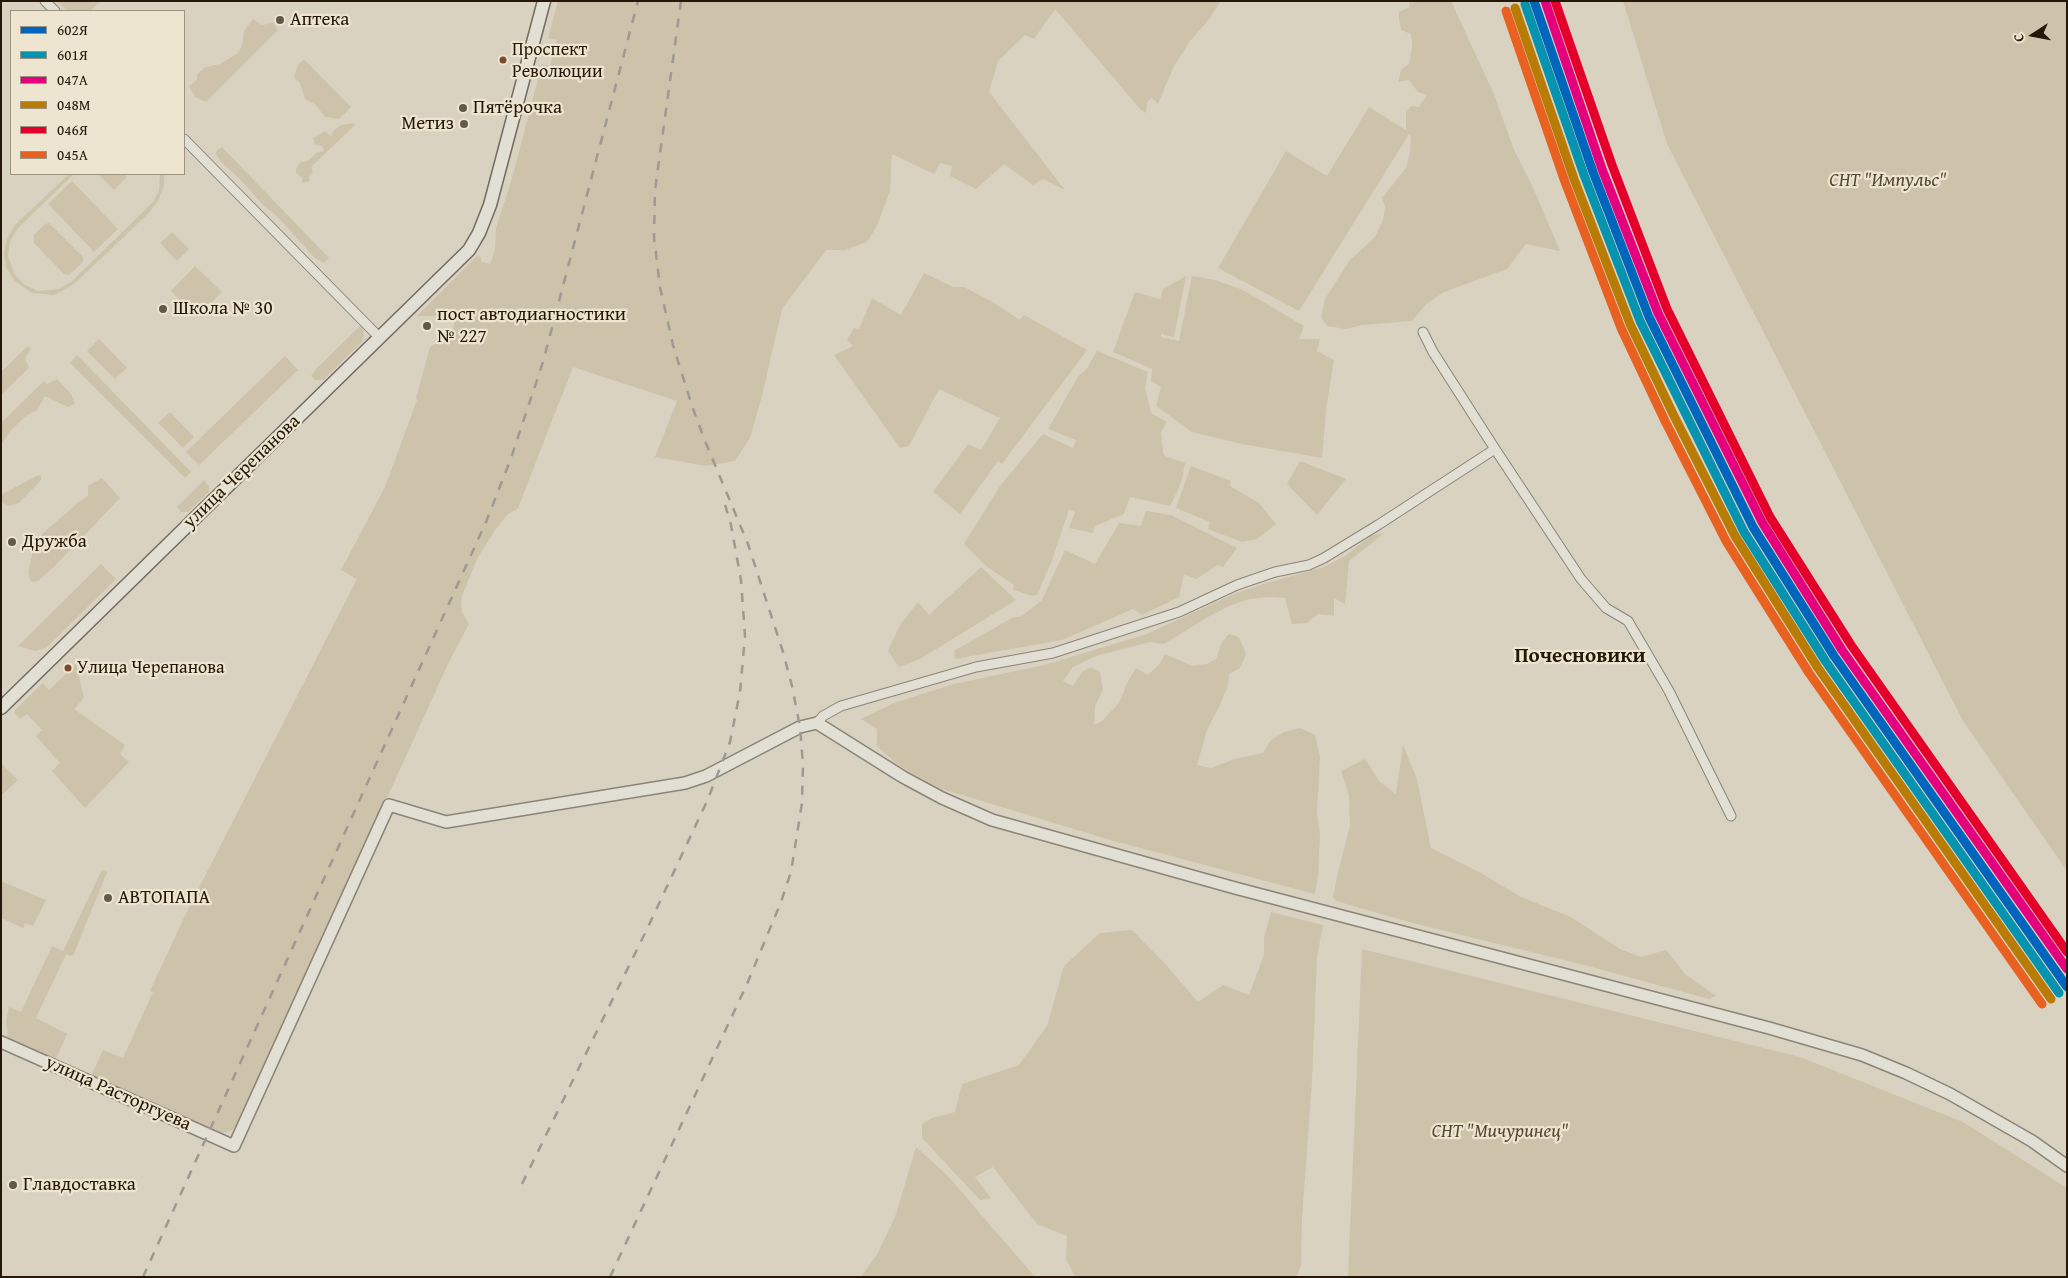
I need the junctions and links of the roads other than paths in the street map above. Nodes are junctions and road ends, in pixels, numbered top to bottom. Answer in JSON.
{"nodes":[{"id":1,"x":45,"y":1,"type":"edge"},
{"id":2,"x":544,"y":1,"type":"edge"},
{"id":3,"x":54,"y":10,"type":"edge"},
{"id":4,"x":185,"y":140,"type":"edge"},
{"id":5,"x":1423,"y":332,"type":"dead end"},
{"id":6,"x":380,"y":338,"type":"junction"},
{"id":7,"x":1495,"y":449,"type":"junction"},
{"id":8,"x":1,"y":708,"type":"edge"},
{"id":9,"x":817,"y":723,"type":"junction"},
{"id":10,"x":1731,"y":816,"type":"dead end"},
{"id":11,"x":1,"y":1042,"type":"edge"},
{"id":12,"x":2067,"y":1166,"type":"edge"}],
"edges":[{"from":1,"to":3,"type":"street"},
{"from":2,"to":6,"type":"main road","name":"улица Черепанова"},
{"from":4,"to":6,"type":"street"},
{"from":5,"to":7,"type":"street"},
{"from":6,"to":8,"type":"main road","name":"улица Черепанова"},
{"from":7,"to":9,"type":"street"},
{"from":7,"to":10,"type":"street"},
{"from":9,"to":11,"type":"street","name":"улица Расторгуева"},
{"from":9,"to":12,"type":"street"}]}
